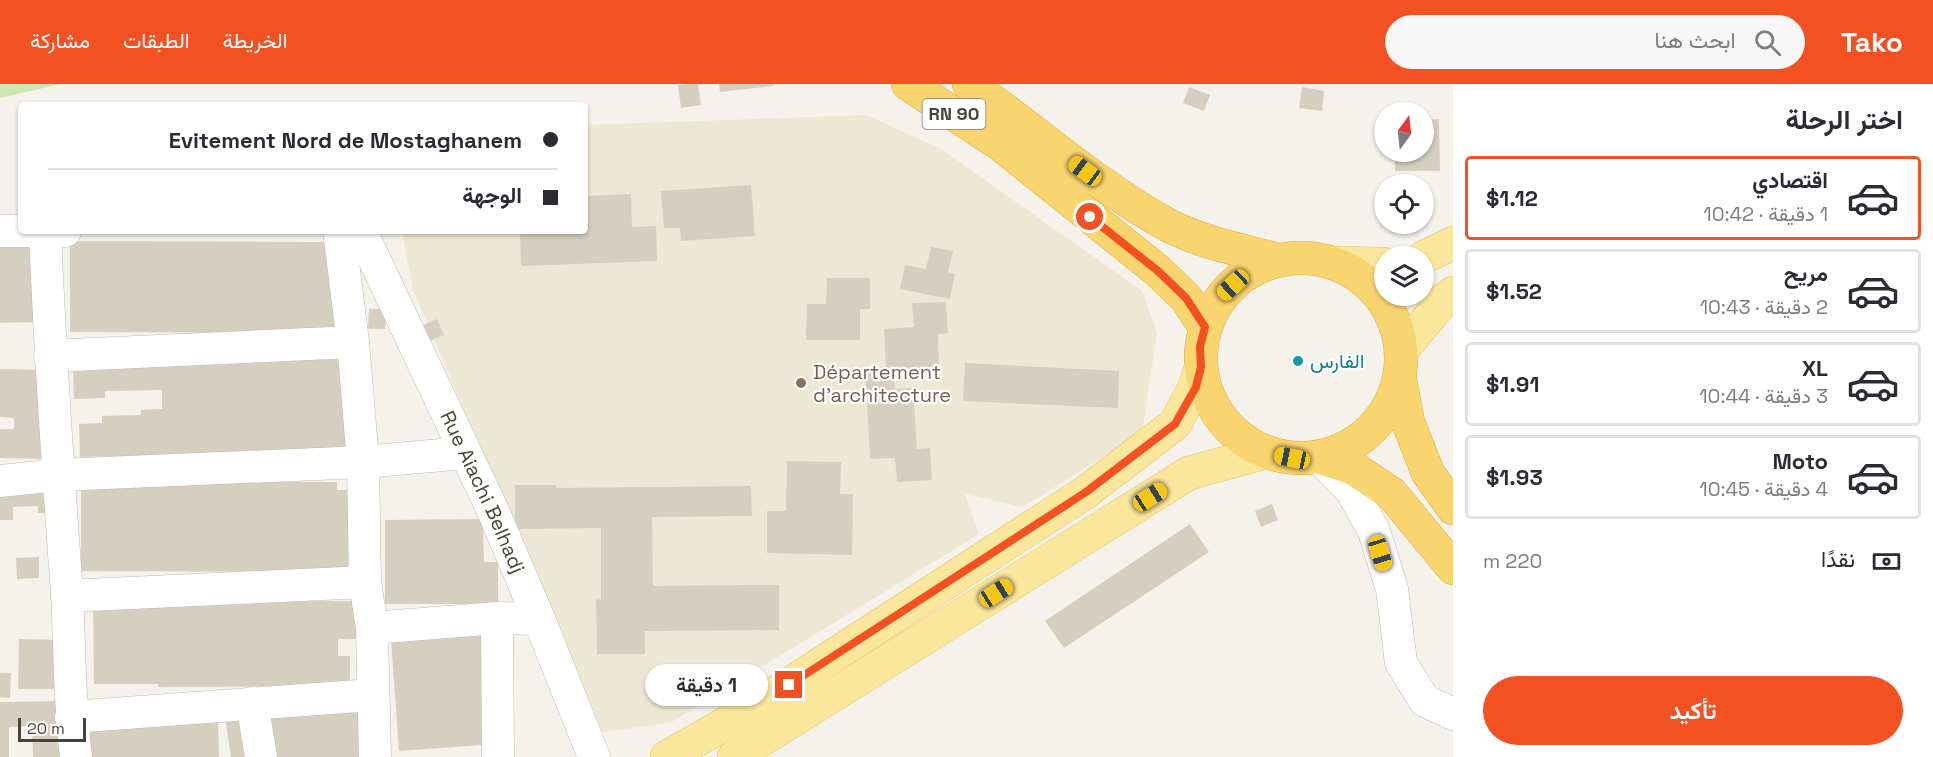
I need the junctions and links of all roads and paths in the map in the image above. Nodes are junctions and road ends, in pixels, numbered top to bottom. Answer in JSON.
{"nodes":[{"id":1,"x":908,"y":84,"type":"edge"},
{"id":2,"x":969,"y":84,"type":"edge"},
{"id":3,"x":0,"y":231,"type":"edge"},
{"id":4,"x":18,"y":231,"type":"edge"},
{"id":5,"x":55,"y":234,"type":"edge"},
{"id":6,"x":339,"y":234,"type":"edge"},
{"id":7,"x":362,"y":234,"type":"edge"},
{"id":8,"x":1453,"y":243,"type":"edge"},
{"id":9,"x":1434,"y":252,"type":"edge"},
{"id":10,"x":1278,"y":260,"type":"junction"},
{"id":11,"x":1336,"y":263,"type":"junction"},
{"id":12,"x":1374,"y":264,"type":"edge"},
{"id":13,"x":1453,"y":293,"type":"edge"},
{"id":14,"x":1205,"y":327,"type":"junction"},
{"id":15,"x":353,"y":342,"type":"junction"},
{"id":16,"x":50,"y":356,"type":"junction"},
{"id":17,"x":1401,"y":365,"type":"junction"},
{"id":18,"x":1201,"y":367,"type":"junction"},
{"id":19,"x":1266,"y":452,"type":"junction"},
{"id":20,"x":464,"y":453,"type":"junction"},
{"id":21,"x":1319,"y":457,"type":"junction"},
{"id":22,"x":363,"y":462,"type":"junction"},
{"id":23,"x":58,"y":475,"type":"junction"},
{"id":24,"x":0,"y":480,"type":"edge"},
{"id":25,"x":1453,"y":508,"type":"edge"},
{"id":26,"x":1453,"y":568,"type":"edge"},
{"id":27,"x":365,"y":582,"type":"junction"},
{"id":28,"x":67,"y":596,"type":"junction"},
{"id":29,"x":497,"y":618,"type":"junction"},
{"id":30,"x":539,"y":620,"type":"junction"},
{"id":31,"x":372,"y":628,"type":"junction"},
{"id":32,"x":372,"y":695,"type":"junction"},
{"id":33,"x":252,"y":703,"type":"junction"},
{"id":34,"x":1453,"y":714,"type":"edge"},
{"id":35,"x":71,"y":717,"type":"junction"},
{"id":36,"x":76,"y":757,"type":"edge"},
{"id":37,"x":261,"y":757,"type":"edge"},
{"id":38,"x":375,"y":757,"type":"edge"},
{"id":39,"x":498,"y":757,"type":"edge"},
{"id":40,"x":594,"y":757,"type":"edge"},
{"id":41,"x":666,"y":757,"type":"edge"},
{"id":42,"x":734,"y":757,"type":"edge"}],
"edges":[{"from":1,"to":14,"type":"highway","number":"RN 90"},
{"from":2,"to":10,"type":"highway","number":"RN 90"},
{"from":3,"to":4,"type":"street"},
{"from":5,"to":16,"type":"street"},
{"from":6,"to":15,"type":"street"},
{"from":7,"to":20,"type":"street","name":"Rue Aiachi Belhadj"},
{"from":8,"to":9,"type":"main road"},
{"from":10,"to":11,"type":"highway"},
{"from":10,"to":14,"type":"highway"},
{"from":11,"to":12,"type":"main road"},
{"from":11,"to":17,"type":"highway"},
{"from":13,"to":17,"type":"main road"},
{"from":14,"to":18,"type":"highway"},
{"from":15,"to":16,"type":"street"},
{"from":15,"to":22,"type":"street"},
{"from":16,"to":23,"type":"street"},
{"from":17,"to":21,"type":"highway"},
{"from":17,"to":25,"type":"highway"},
{"from":18,"to":19,"type":"highway"},
{"from":18,"to":41,"type":"main road"},
{"from":19,"to":21,"type":"highway"},
{"from":19,"to":42,"type":"main road"},
{"from":20,"to":22,"type":"street"},
{"from":20,"to":30,"type":"street","name":"Rue Aiachi Belhadj"},
{"from":21,"to":26,"type":"highway"},
{"from":21,"to":34,"type":"street"},
{"from":22,"to":23,"type":"street"},
{"from":22,"to":27,"type":"street"},
{"from":23,"to":24,"type":"street"},
{"from":23,"to":28,"type":"street"},
{"from":27,"to":28,"type":"street"},
{"from":27,"to":31,"type":"street"},
{"from":28,"to":35,"type":"street"},
{"from":29,"to":30,"type":"street"},
{"from":29,"to":31,"type":"street"},
{"from":29,"to":39,"type":"street"},
{"from":30,"to":40,"type":"street","name":"Rue Aiachi Belhadj"},
{"from":31,"to":32,"type":"street"},
{"from":32,"to":33,"type":"street"},
{"from":32,"to":38,"type":"street"},
{"from":33,"to":35,"type":"street"},
{"from":33,"to":37,"type":"street"},
{"from":35,"to":36,"type":"street"}]}
